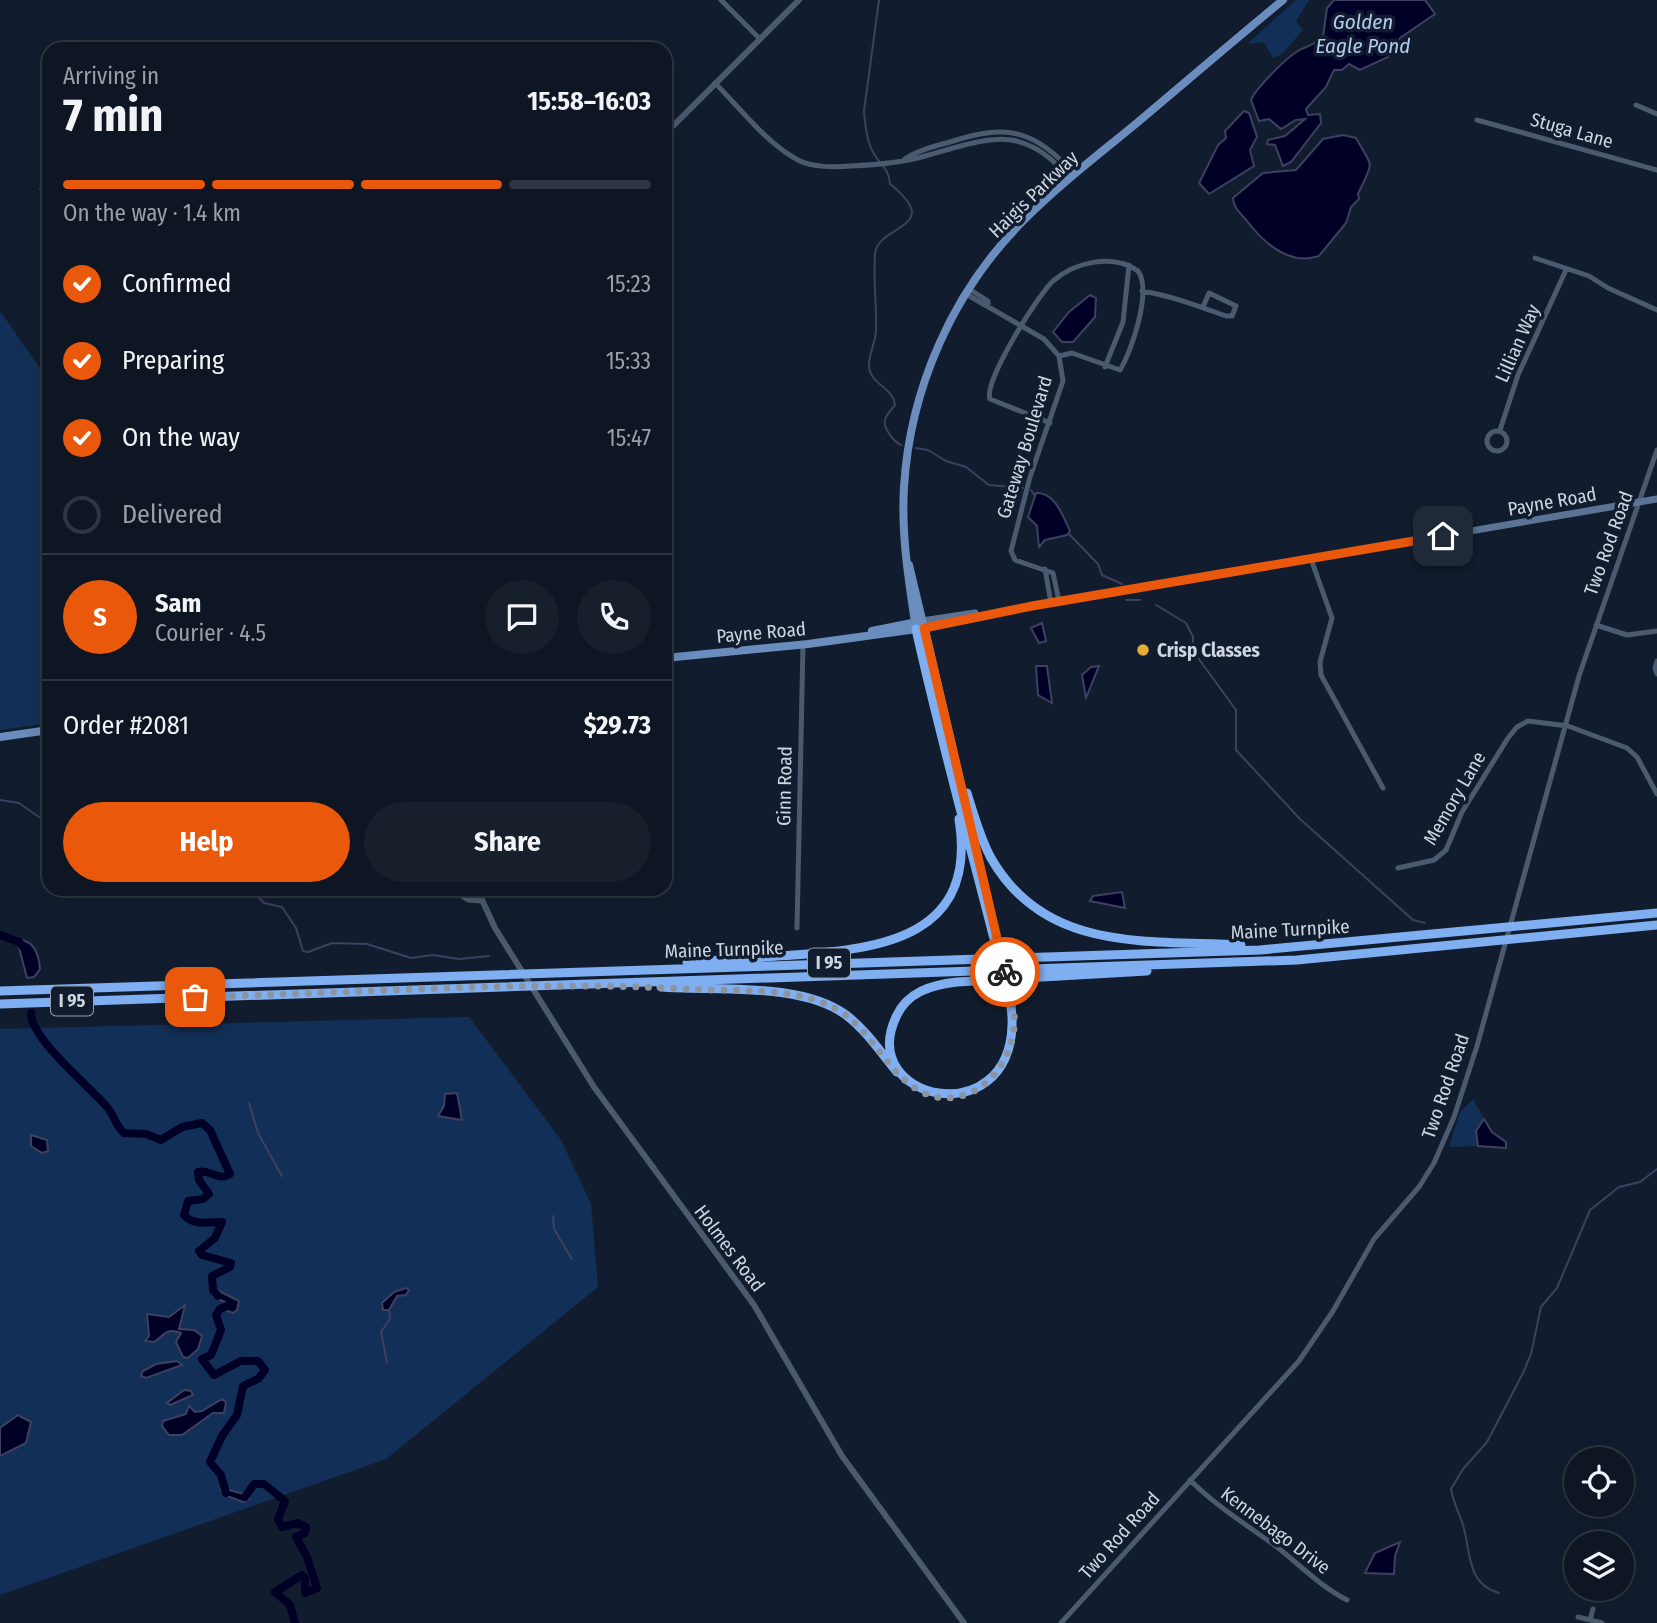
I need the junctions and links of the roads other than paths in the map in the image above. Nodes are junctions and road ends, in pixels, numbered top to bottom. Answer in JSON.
{"nodes":[{"id":1,"x":722,"y":0,"type":"edge"},
{"id":2,"x":799,"y":0,"type":"edge"},
{"id":3,"x":1283,"y":0,"type":"edge"},
{"id":4,"x":759,"y":38,"type":"junction"},
{"id":5,"x":715,"y":83,"type":"junction"},
{"id":6,"x":1636,"y":104,"type":"dead end"},
{"id":7,"x":1657,"y":114,"type":"edge"},
{"id":8,"x":1478,"y":120,"type":"dead end"},
{"id":9,"x":1492,"y":124,"type":"junction"},
{"id":10,"x":672,"y":127,"type":"edge"},
{"id":11,"x":1488,"y":134,"type":"dead end"},
{"id":12,"x":1657,"y":170,"type":"edge"},
{"id":13,"x":1072,"y":176,"type":"junction"},
{"id":14,"x":1535,"y":258,"type":"dead end"},
{"id":15,"x":1129,"y":265,"type":"junction"},
{"id":16,"x":1566,"y":270,"type":"junction"},
{"id":17,"x":968,"y":291,"type":"junction"},
{"id":18,"x":1142,"y":291,"type":"junction"},
{"id":19,"x":1203,"y":307,"type":"junction"},
{"id":20,"x":1657,"y":310,"type":"edge"},
{"id":21,"x":1023,"y":326,"type":"junction"},
{"id":22,"x":1059,"y":356,"type":"junction"},
{"id":23,"x":1105,"y":367,"type":"junction"},
{"id":24,"x":1050,"y":423,"type":"junction"},
{"id":25,"x":1500,"y":430,"type":"dead end"},
{"id":26,"x":1657,"y":450,"type":"edge"},
{"id":27,"x":1657,"y":499,"type":"edge"},
{"id":28,"x":1638,"y":502,"type":"junction"},
{"id":29,"x":1311,"y":559,"type":"junction"},
{"id":30,"x":1055,"y":602,"type":"junction"},
{"id":31,"x":919,"y":625,"type":"junction"},
{"id":32,"x":1596,"y":625,"type":"junction"},
{"id":33,"x":1657,"y":631,"type":"edge"},
{"id":34,"x":803,"y":645,"type":"junction"},
{"id":35,"x":672,"y":657,"type":"edge"},
{"id":36,"x":1657,"y":661,"type":"edge"},
{"id":37,"x":1657,"y":674,"type":"edge"},
{"id":38,"x":1565,"y":726,"type":"junction"},
{"id":39,"x":42,"y":731,"type":"edge"},
{"id":40,"x":0,"y":737,"type":"edge"},
{"id":41,"x":943,"y":752,"type":"junction"},
{"id":42,"x":954,"y":753,"type":"junction"},
{"id":43,"x":1383,"y":788,"type":"dead end"},
{"id":44,"x":1657,"y":794,"type":"edge"},
{"id":45,"x":1413,"y":855,"type":"dead end"},
{"id":46,"x":1415,"y":864,"type":"junction"},
{"id":47,"x":1398,"y":868,"type":"dead end"},
{"id":48,"x":462,"y":896,"type":"edge"},
{"id":49,"x":480,"y":896,"type":"edge"},
{"id":50,"x":482,"y":901,"type":"junction"},
{"id":51,"x":1657,"y":913,"type":"edge"},
{"id":52,"x":1657,"y":925,"type":"edge"},
{"id":53,"x":797,"y":928,"type":"dead end"},
{"id":54,"x":1292,"y":948,"type":"junction"},
{"id":55,"x":999,"y":954,"type":"junction"},
{"id":56,"x":1182,"y":964,"type":"junction"},
{"id":57,"x":580,"y":972,"type":"junction"},
{"id":58,"x":607,"y":984,"type":"junction"},
{"id":59,"x":0,"y":991,"type":"edge"},
{"id":60,"x":1008,"y":992,"type":"junction"},
{"id":61,"x":0,"y":1003,"type":"edge"},
{"id":62,"x":1189,"y":1480,"type":"junction"},
{"id":63,"x":1332,"y":1592,"type":"junction"},
{"id":64,"x":1327,"y":1600,"type":"dead end"},
{"id":65,"x":1347,"y":1600,"type":"dead end"},
{"id":66,"x":1593,"y":1609,"type":"dead end"},
{"id":67,"x":1578,"y":1617,"type":"dead end"},
{"id":68,"x":1590,"y":1620,"type":"junction"},
{"id":69,"x":964,"y":1623,"type":"edge"},
{"id":70,"x":1061,"y":1623,"type":"edge"},
{"id":71,"x":1602,"y":1623,"type":"edge"}],
"edges":[{"from":1,"to":4,"type":"street"},
{"from":2,"to":4,"type":"street"},
{"from":3,"to":13,"type":"main road","name":"Haigis Parkway"},
{"from":4,"to":5,"type":"street"},
{"from":5,"to":10,"type":"street"},
{"from":5,"to":13,"type":"street"},
{"from":6,"to":7,"type":"street"},
{"from":8,"to":9,"type":"street","name":"Stuga Lane"},
{"from":9,"to":11,"type":"street"},
{"from":9,"to":12,"type":"street","name":"Stuga Lane"},
{"from":13,"to":17,"type":"main road","name":"Haigis Parkway"},
{"from":14,"to":16,"type":"street"},
{"from":15,"to":18,"type":"street"},
{"from":15,"to":21,"type":"street"},
{"from":15,"to":23,"type":"street"},
{"from":16,"to":20,"type":"street"},
{"from":16,"to":25,"type":"street","name":"Lillian Way"},
{"from":17,"to":21,"type":"street","name":"Gateway Boulevard"},
{"from":17,"to":31,"type":"main road","name":"Haigis Parkway"},
{"from":18,"to":19,"type":"street"},
{"from":18,"to":23,"type":"street"},
{"from":19,"to":19,"type":"street"},
{"from":21,"to":22,"type":"street","name":"Gateway Boulevard"},
{"from":21,"to":24,"type":"street"},
{"from":22,"to":23,"type":"street"},
{"from":22,"to":24,"type":"street","name":"Gateway Boulevard"},
{"from":24,"to":30,"type":"street","name":"Gateway Boulevard"},
{"from":26,"to":28,"type":"street","name":"Two Rod Road"},
{"from":27,"to":28,"type":"main road","name":"Payne Road"},
{"from":28,"to":29,"type":"main road","name":"Payne Road"},
{"from":28,"to":32,"type":"street","name":"Two Rod Road"},
{"from":29,"to":30,"type":"main road","name":"Payne Road"},
{"from":29,"to":43,"type":"street"},
{"from":30,"to":31,"type":"main road","name":"Payne Road"},
{"from":31,"to":34,"type":"main road","name":"Payne Road"},
{"from":31,"to":41,"type":"highway"},
{"from":31,"to":42,"type":"highway"},
{"from":32,"to":33,"type":"street"},
{"from":32,"to":38,"type":"street","name":"Two Rod Road"},
{"from":34,"to":35,"type":"main road","name":"Payne Road"},
{"from":34,"to":53,"type":"street","name":"Ginn Road"},
{"from":36,"to":37,"type":"street"},
{"from":38,"to":44,"type":"street","name":"Memory Lane"},
{"from":38,"to":46,"type":"street","name":"Memory Lane"},
{"from":38,"to":62,"type":"street","name":"Two Rod Road"},
{"from":39,"to":40,"type":"main road"},
{"from":41,"to":55,"type":"highway"},
{"from":41,"to":57,"type":"highway"},
{"from":42,"to":54,"type":"highway"},
{"from":42,"to":55,"type":"highway"},
{"from":45,"to":46,"type":"street"},
{"from":46,"to":47,"type":"street","name":"Memory Lane"},
{"from":48,"to":50,"type":"street"},
{"from":49,"to":50,"type":"street","name":"Holmes Road"},
{"from":50,"to":69,"type":"street","name":"Holmes Road"},
{"from":51,"to":54,"type":"highway","name":"Maine Turnpike","number":"I 95"},
{"from":52,"to":56,"type":"highway","name":"Maine Turnpike","number":"I 95"},
{"from":54,"to":57,"type":"highway","name":"Maine Turnpike","number":"I 95"},
{"from":55,"to":60,"type":"highway"},
{"from":56,"to":58,"type":"highway","name":"Maine Turnpike","number":"I 95"},
{"from":56,"to":60,"type":"highway"},
{"from":57,"to":59,"type":"highway","name":"Maine Turnpike","number":"I 95"},
{"from":58,"to":60,"type":"highway"},
{"from":58,"to":61,"type":"highway","name":"Maine Turnpike","number":"I 95"},
{"from":62,"to":63,"type":"street","name":"Kennebago Drive"},
{"from":62,"to":70,"type":"street","name":"Two Rod Road"},
{"from":63,"to":64,"type":"street"},
{"from":63,"to":65,"type":"street","name":"Kennebago Drive"},
{"from":66,"to":68,"type":"street"},
{"from":67,"to":68,"type":"street"},
{"from":68,"to":71,"type":"street"}]}
